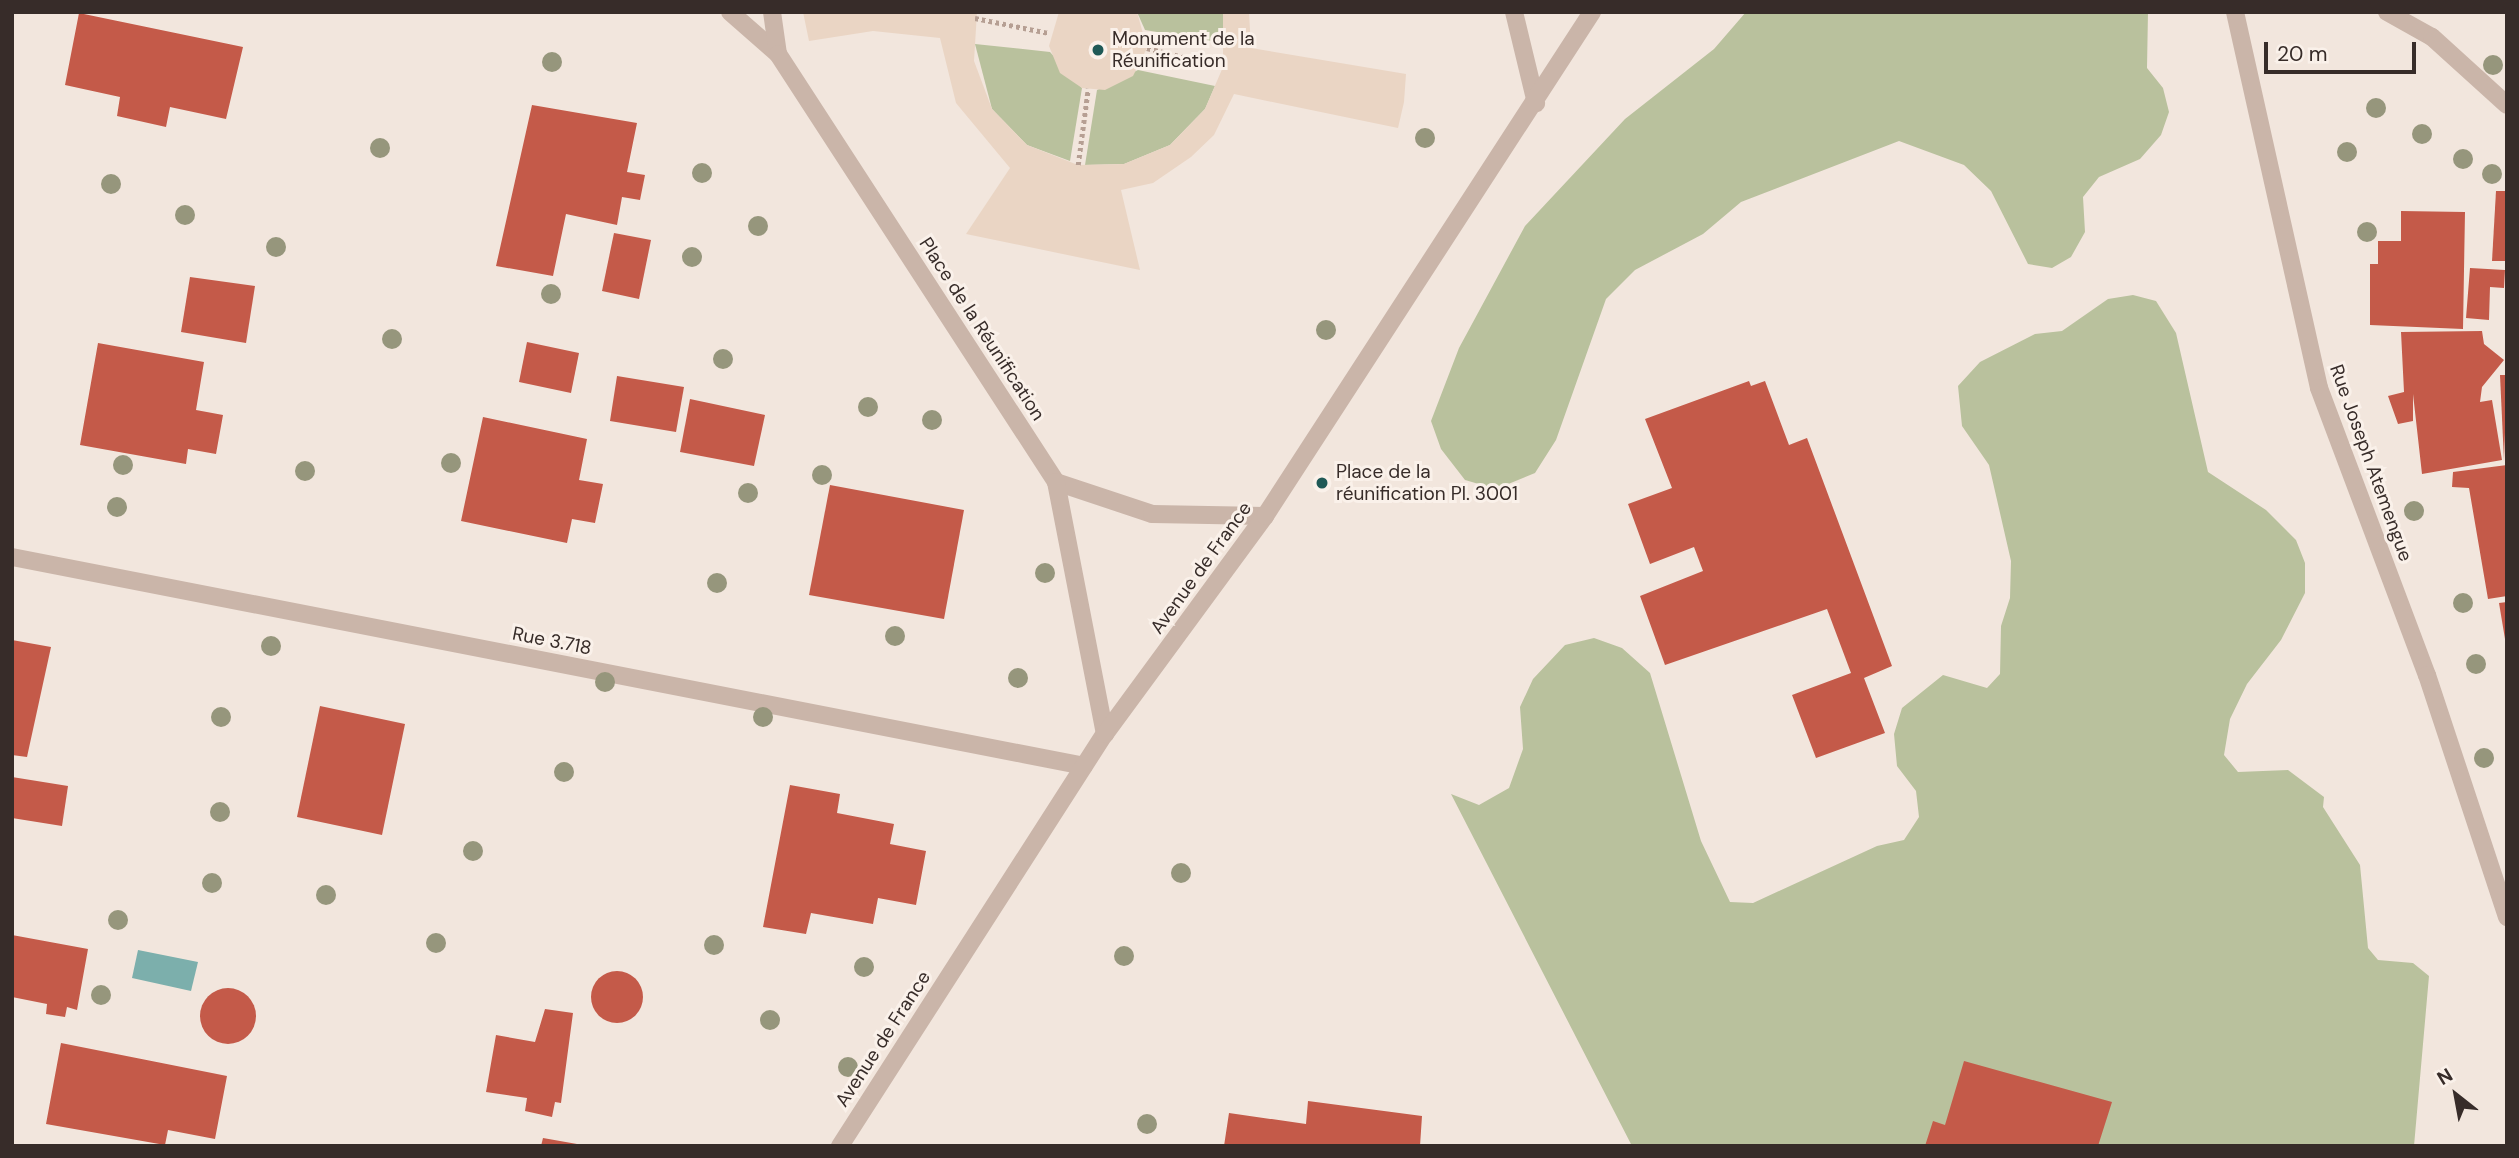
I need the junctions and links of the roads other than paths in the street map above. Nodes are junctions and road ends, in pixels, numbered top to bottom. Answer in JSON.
{"nodes":[{"id":1,"x":730,"y":12,"type":"edge"},
{"id":2,"x":772,"y":12,"type":"edge"},
{"id":3,"x":1514,"y":12,"type":"edge"},
{"id":4,"x":1592,"y":12,"type":"edge"},
{"id":5,"x":2235,"y":12,"type":"edge"},
{"id":6,"x":2387,"y":12,"type":"edge"},
{"id":7,"x":778,"y":54,"type":"junction"},
{"id":8,"x":1536,"y":103,"type":"junction"},
{"id":9,"x":2507,"y":105,"type":"edge"},
{"id":10,"x":1056,"y":482,"type":"junction"},
{"id":11,"x":1265,"y":516,"type":"junction"},
{"id":12,"x":12,"y":557,"type":"edge"},
{"id":13,"x":1105,"y":734,"type":"junction"},
{"id":14,"x":1084,"y":766,"type":"junction"},
{"id":15,"x":2507,"y":918,"type":"edge"},
{"id":16,"x":840,"y":1146,"type":"edge"}],
"edges":[{"from":1,"to":7,"type":"street"},
{"from":2,"to":7,"type":"street","name":"Place de la Réunification"},
{"from":3,"to":8,"type":"street"},
{"from":4,"to":8,"type":"street","name":"Avenue de France"},
{"from":5,"to":15,"type":"street","name":"Rue Joseph Atemengue"},
{"from":6,"to":9,"type":"street"},
{"from":7,"to":10,"type":"street","name":"Place de la Réunification"},
{"from":8,"to":11,"type":"street","name":"Avenue de France"},
{"from":10,"to":11,"type":"street"},
{"from":10,"to":13,"type":"street"},
{"from":11,"to":13,"type":"street","name":"Avenue de France"},
{"from":12,"to":14,"type":"street","name":"Rue 3.718"},
{"from":13,"to":14,"type":"street","name":"Avenue de France"},
{"from":14,"to":16,"type":"street","name":"Avenue de France"}]}
